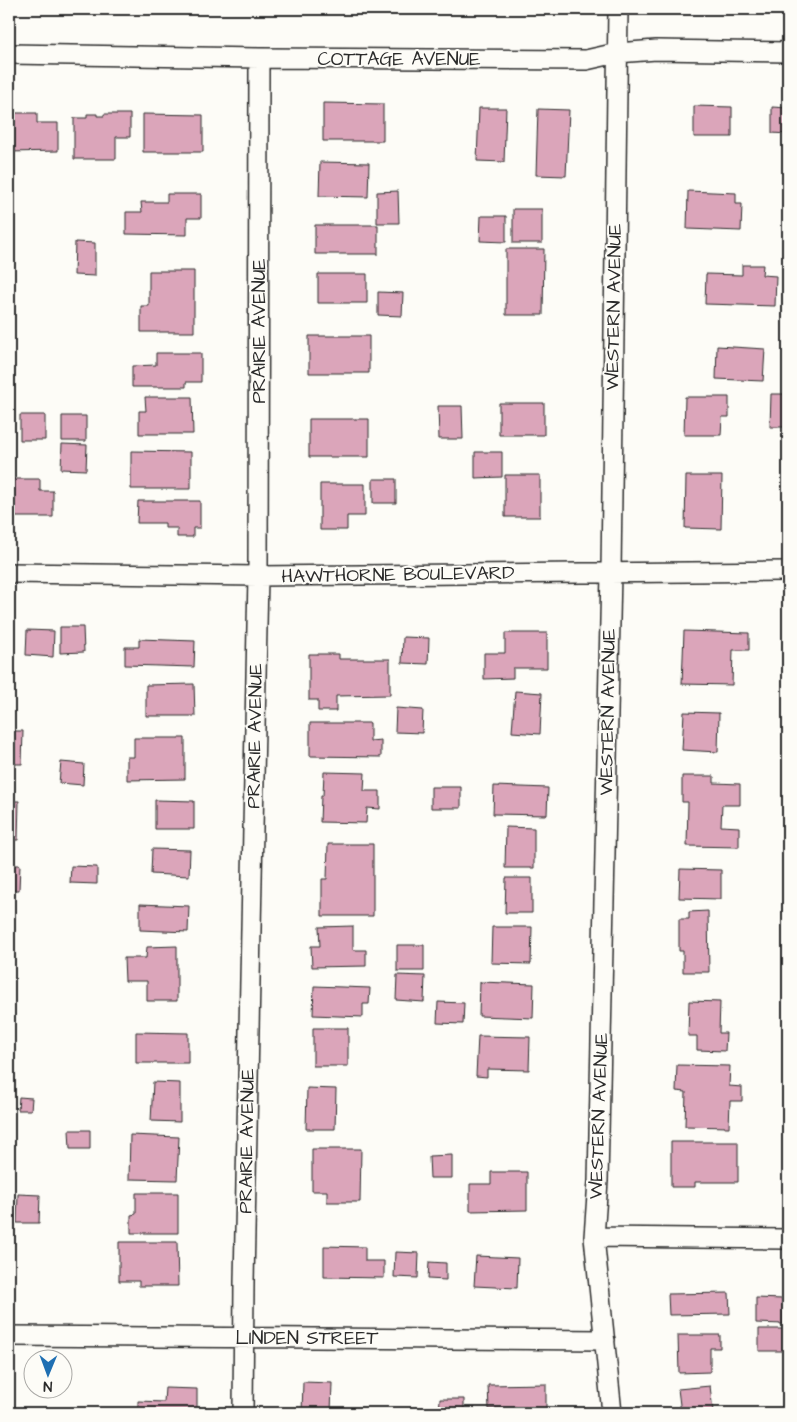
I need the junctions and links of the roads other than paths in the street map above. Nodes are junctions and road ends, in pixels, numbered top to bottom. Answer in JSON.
{"nodes":[{"id":1,"x":618,"y":9,"type":"edge"},
{"id":2,"x":788,"y":52,"type":"edge"},
{"id":3,"x":617,"y":53,"type":"junction"},
{"id":4,"x":9,"y":54,"type":"edge"},
{"id":5,"x":259,"y":58,"type":"junction"},
{"id":6,"x":788,"y":571,"type":"edge"},
{"id":7,"x":611,"y":572,"type":"junction"},
{"id":8,"x":9,"y":573,"type":"edge"},
{"id":9,"x":258,"y":576,"type":"junction"},
{"id":10,"x":594,"y":1237,"type":"junction"},
{"id":11,"x":788,"y":1239,"type":"edge"},
{"id":12,"x":9,"y":1336,"type":"edge"},
{"id":13,"x":244,"y":1338,"type":"junction"},
{"id":14,"x":605,"y":1340,"type":"junction"},
{"id":15,"x":243,"y":1413,"type":"edge"},
{"id":16,"x":612,"y":1413,"type":"edge"}],
"edges":[{"from":1,"to":3,"type":"street","name":"WESTERN AVENUE"},
{"from":2,"to":3,"type":"street","name":"COTTAGE AVENUE"},
{"from":3,"to":5,"type":"street","name":"COTTAGE AVENUE"},
{"from":3,"to":7,"type":"street","name":"WESTERN AVENUE"},
{"from":4,"to":5,"type":"street","name":"COTTAGE AVENUE"},
{"from":5,"to":9,"type":"street","name":"PRAIRIE AVENUE"},
{"from":6,"to":7,"type":"street","name":"HAWTHORNE BOULEVARD"},
{"from":7,"to":9,"type":"street","name":"HAWTHORNE BOULEVARD"},
{"from":7,"to":10,"type":"street","name":"WESTERN AVENUE"},
{"from":8,"to":9,"type":"street","name":"HAWTHORNE BOULEVARD"},
{"from":9,"to":13,"type":"street","name":"PRAIRIE AVENUE"},
{"from":10,"to":11,"type":"street"},
{"from":10,"to":14,"type":"street","name":"WESTERN AVENUE"},
{"from":12,"to":13,"type":"street","name":"LINDEN STREET"},
{"from":13,"to":14,"type":"street","name":"LINDEN STREET"},
{"from":13,"to":15,"type":"street","name":"PRAIRIE AVENUE"},
{"from":14,"to":16,"type":"street","name":"WESTERN AVENUE"}]}
